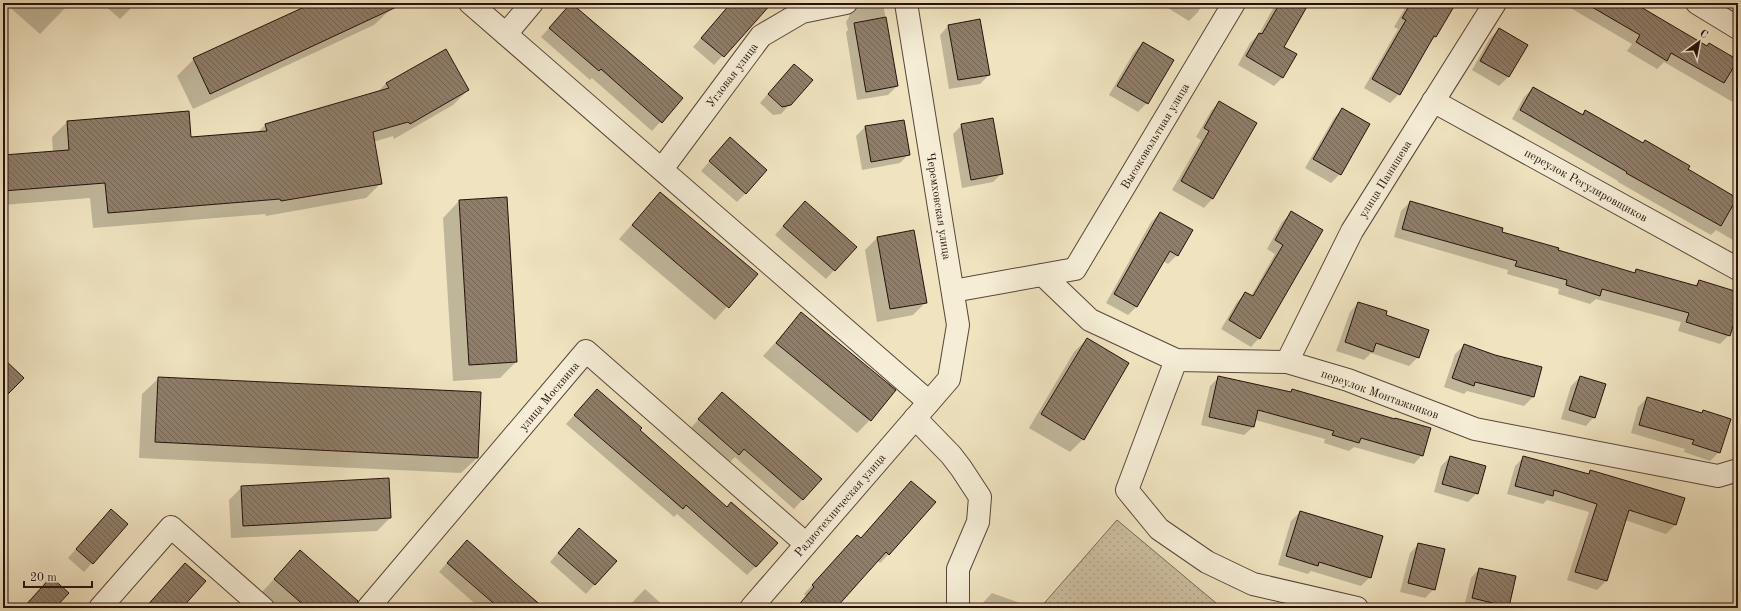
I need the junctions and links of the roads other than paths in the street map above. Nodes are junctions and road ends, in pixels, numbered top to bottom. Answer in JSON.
{"nodes":[{"id":1,"x":470,"y":3,"type":"edge"},
{"id":2,"x":532,"y":3,"type":"edge"},
{"id":3,"x":846,"y":3,"type":"edge"},
{"id":4,"x":906,"y":3,"type":"edge"},
{"id":5,"x":1234,"y":3,"type":"edge"},
{"id":6,"x":1495,"y":3,"type":"edge"},
{"id":7,"x":1697,"y":3,"type":"edge"},
{"id":8,"x":1738,"y":28,"type":"edge"},
{"id":9,"x":506,"y":34,"type":"junction"},
{"id":10,"x":1434,"y":101,"type":"junction"},
{"id":11,"x":662,"y":169,"type":"junction"},
{"id":12,"x":1738,"y":269,"type":"edge"},
{"id":13,"x":1043,"y":275,"type":"junction"},
{"id":14,"x":953,"y":291,"type":"junction"},
{"id":15,"x":1176,"y":360,"type":"junction"},
{"id":16,"x":1288,"y":362,"type":"junction"},
{"id":17,"x":929,"y":402,"type":"junction"},
{"id":18,"x":915,"y":418,"type":"junction"},
{"id":19,"x":1738,"y":470,"type":"edge"},
{"id":20,"x":806,"y":544,"type":"junction"},
{"id":21,"x":100,"y":608,"type":"edge"},
{"id":22,"x":263,"y":608,"type":"edge"},
{"id":23,"x":368,"y":608,"type":"edge"},
{"id":24,"x":751,"y":608,"type":"edge"},
{"id":25,"x":958,"y":608,"type":"edge"},
{"id":26,"x":1357,"y":608,"type":"edge"}],
"edges":[{"from":1,"to":9,"type":"street"},
{"from":2,"to":9,"type":"street"},
{"from":3,"to":11,"type":"street","name":"Угловая улица"},
{"from":4,"to":14,"type":"street","name":"Черемховская улица"},
{"from":5,"to":13,"type":"street","name":"Высоковольтная улица"},
{"from":6,"to":10,"type":"street","name":"улица Панишева"},
{"from":7,"to":8,"type":"street"},
{"from":9,"to":11,"type":"street"},
{"from":10,"to":12,"type":"street","name":"переулок Регулировщиков"},
{"from":10,"to":16,"type":"street","name":"улица Панишева"},
{"from":11,"to":17,"type":"street"},
{"from":13,"to":14,"type":"street"},
{"from":13,"to":15,"type":"street","name":"переулок Монтажников"},
{"from":14,"to":17,"type":"street","name":"Черемховская улица"},
{"from":15,"to":16,"type":"street","name":"переулок Монтажников"},
{"from":15,"to":26,"type":"street"},
{"from":16,"to":19,"type":"street","name":"переулок Монтажников"},
{"from":17,"to":18,"type":"street","name":"Радиотехническая улица"},
{"from":18,"to":20,"type":"street","name":"Радиотехническая улица"},
{"from":18,"to":25,"type":"street"},
{"from":20,"to":23,"type":"street","name":"улица Москвина"},
{"from":20,"to":24,"type":"street","name":"Радиотехническая улица"},
{"from":21,"to":22,"type":"street"}]}
